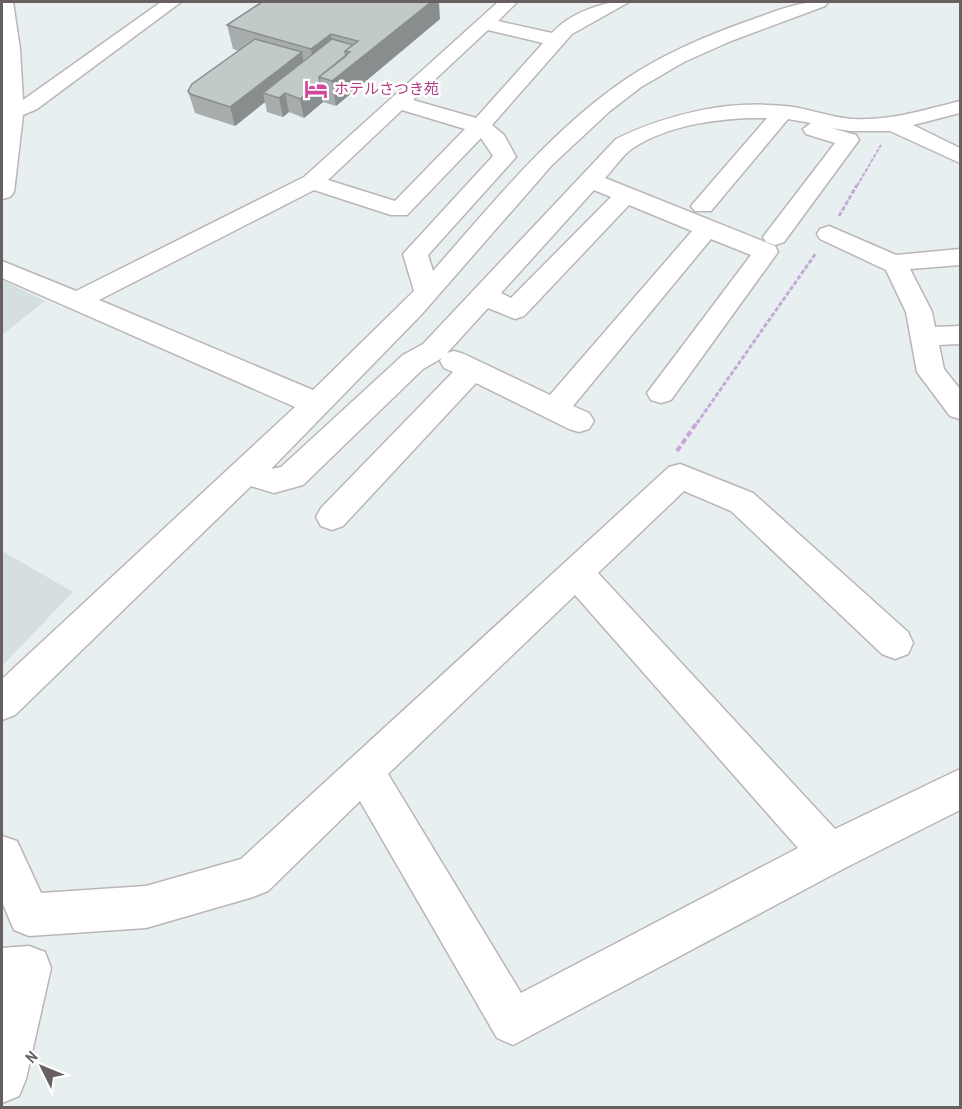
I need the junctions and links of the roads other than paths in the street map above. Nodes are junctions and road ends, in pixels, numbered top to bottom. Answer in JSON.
{"nodes":[{"id":1,"x":4,"y":2,"type":"edge"},
{"id":2,"x":172,"y":2,"type":"edge"},
{"id":3,"x":508,"y":2,"type":"edge"},
{"id":4,"x":620,"y":2,"type":"edge"},
{"id":5,"x":819,"y":2,"type":"edge"},
{"id":6,"x":485,"y":24,"type":"junction"},
{"id":7,"x":555,"y":40,"type":"junction"},
{"id":8,"x":399,"y":103,"type":"junction"},
{"id":9,"x":960,"y":107,"type":"edge"},
{"id":10,"x":12,"y":112,"type":"junction"},
{"id":11,"x":777,"y":115,"type":"junction"},
{"id":12,"x":893,"y":124,"type":"junction"},
{"id":13,"x":480,"y":126,"type":"junction"},
{"id":14,"x":960,"y":156,"type":"edge"},
{"id":15,"x":591,"y":181,"type":"junction"},
{"id":16,"x":312,"y":182,"type":"junction"},
{"id":17,"x":2,"y":192,"type":"edge"},
{"id":18,"x":626,"y":195,"type":"junction"},
{"id":19,"x":705,"y":217,"type":"junction"},
{"id":20,"x":829,"y":234,"type":"road end"},
{"id":21,"x":775,"y":237,"type":"dead end"},
{"id":22,"x":960,"y":257,"type":"edge"},
{"id":23,"x":896,"y":265,"type":"junction"},
{"id":24,"x":2,"y":269,"type":"edge"},
{"id":25,"x":427,"y":293,"type":"junction"},
{"id":26,"x":484,"y":296,"type":"junction"},
{"id":27,"x":77,"y":301,"type":"junction"},
{"id":28,"x":960,"y":334,"type":"edge"},
{"id":29,"x":923,"y":337,"type":"junction"},
{"id":30,"x":433,"y":351,"type":"junction"},
{"id":31,"x":472,"y":370,"type":"junction"},
{"id":32,"x":661,"y":393,"type":"dead end"},
{"id":33,"x":317,"y":404,"type":"junction"},
{"id":34,"x":960,"y":408,"type":"edge"},
{"id":35,"x":248,"y":471,"type":"junction"},
{"id":36,"x":332,"y":517,"type":"dead end"},
{"id":37,"x":577,"y":573,"type":"junction"},
{"id":38,"x":896,"y":643,"type":"dead end"},
{"id":39,"x":2,"y":703,"type":"edge"},
{"id":40,"x":364,"y":770,"type":"junction"},
{"id":41,"x":960,"y":789,"type":"edge"},
{"id":42,"x":830,"y":853,"type":"junction"},
{"id":43,"x":2,"y":856,"type":"edge"},
{"id":44,"x":2,"y":970,"type":"edge"},
{"id":45,"x":2,"y":1079,"type":"edge"}],
"edges":[{"from":1,"to":10,"type":"street"},
{"from":2,"to":10,"type":"street"},
{"from":3,"to":6,"type":"street"},
{"from":4,"to":7,"type":"street"},
{"from":5,"to":25,"type":"street"},
{"from":6,"to":7,"type":"street"},
{"from":6,"to":8,"type":"street"},
{"from":7,"to":13,"type":"street"},
{"from":8,"to":13,"type":"street"},
{"from":8,"to":16,"type":"street"},
{"from":9,"to":12,"type":"street"},
{"from":10,"to":17,"type":"street"},
{"from":11,"to":12,"type":"street"},
{"from":11,"to":15,"type":"street"},
{"from":11,"to":19,"type":"street"},
{"from":11,"to":21,"type":"street"},
{"from":12,"to":14,"type":"street"},
{"from":13,"to":16,"type":"street"},
{"from":13,"to":25,"type":"street"},
{"from":15,"to":18,"type":"street"},
{"from":15,"to":26,"type":"street"},
{"from":16,"to":27,"type":"street"},
{"from":18,"to":19,"type":"street"},
{"from":18,"to":26,"type":"street"},
{"from":19,"to":31,"type":"street"},
{"from":19,"to":32,"type":"street"},
{"from":20,"to":23,"type":"street"},
{"from":22,"to":23,"type":"street"},
{"from":23,"to":29,"type":"street"},
{"from":24,"to":27,"type":"street"},
{"from":25,"to":33,"type":"street"},
{"from":26,"to":30,"type":"street"},
{"from":27,"to":33,"type":"street"},
{"from":28,"to":29,"type":"street"},
{"from":29,"to":34,"type":"street"},
{"from":30,"to":31,"type":"street"},
{"from":30,"to":35,"type":"street"},
{"from":31,"to":36,"type":"street"},
{"from":33,"to":35,"type":"street"},
{"from":35,"to":39,"type":"street"},
{"from":37,"to":38,"type":"street"},
{"from":37,"to":40,"type":"street"},
{"from":37,"to":42,"type":"street"},
{"from":40,"to":42,"type":"street"},
{"from":40,"to":43,"type":"street"},
{"from":41,"to":42,"type":"street"},
{"from":44,"to":45,"type":"street"}]}
